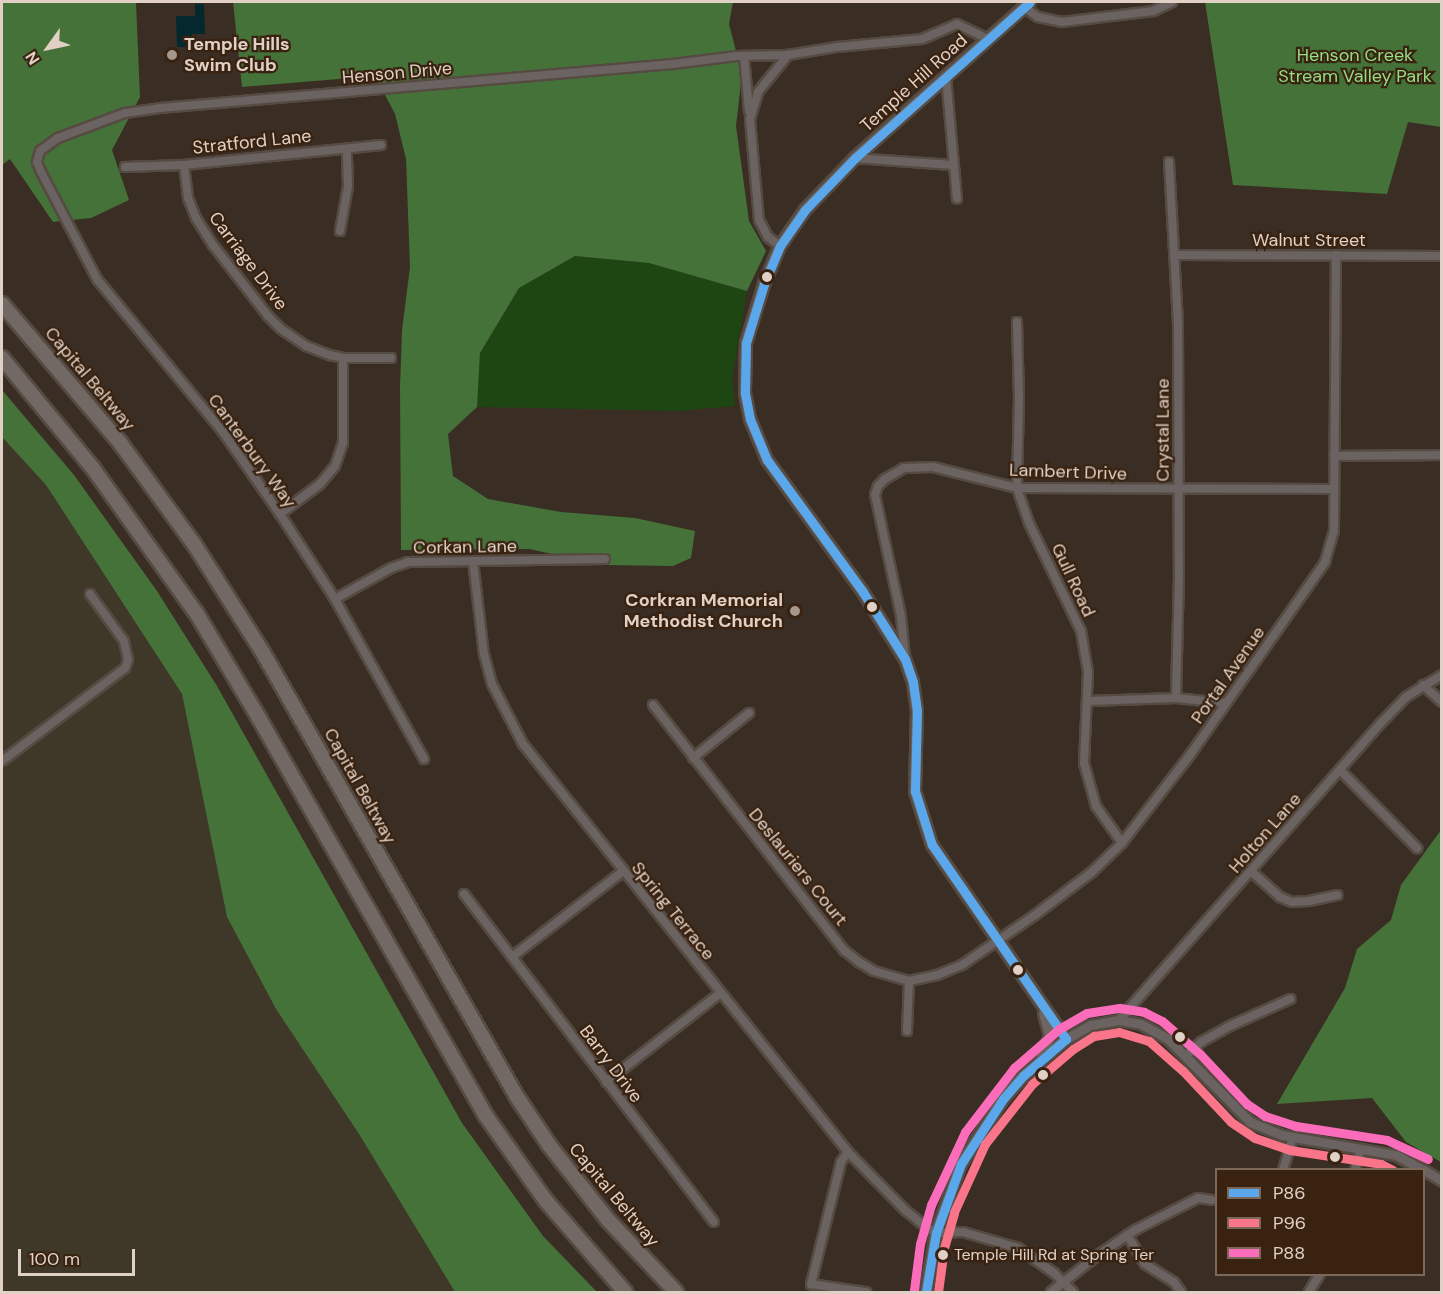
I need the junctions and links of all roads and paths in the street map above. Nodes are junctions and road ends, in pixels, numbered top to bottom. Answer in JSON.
{"nodes":[{"id":1,"x":1172,"y":2,"type":"edge"},
{"id":2,"x":1027,"y":4,"type":"edge"},
{"id":3,"x":988,"y":39,"type":"junction"},
{"id":4,"x":788,"y":55,"type":"junction"},
{"id":5,"x":744,"y":56,"type":"junction"},
{"id":6,"x":946,"y":76,"type":"junction"},
{"id":7,"x":750,"y":119,"type":"junction"},
{"id":8,"x":381,"y":145,"type":"dead end"},
{"id":9,"x":347,"y":149,"type":"junction"},
{"id":10,"x":855,"y":158,"type":"junction"},
{"id":11,"x":1169,"y":162,"type":"dead end"},
{"id":12,"x":184,"y":165,"type":"junction"},
{"id":13,"x":952,"y":165,"type":"junction"},
{"id":14,"x":125,"y":167,"type":"dead end"},
{"id":15,"x":41,"y":172,"type":"joint"},
{"id":16,"x":957,"y":199,"type":"dead end"},
{"id":17,"x":340,"y":231,"type":"dead end"},
{"id":18,"x":780,"y":246,"type":"junction"},
{"id":19,"x":1176,"y":255,"type":"junction"},
{"id":20,"x":1336,"y":255,"type":"junction"},
{"id":21,"x":1442,"y":256,"type":"edge"},
{"id":22,"x":2,"y":304,"type":"edge"},
{"id":23,"x":1017,"y":322,"type":"dead end"},
{"id":24,"x":2,"y":358,"type":"edge"},
{"id":25,"x":343,"y":358,"type":"junction"},
{"id":26,"x":391,"y":358,"type":"dead end"},
{"id":27,"x":1442,"y":455,"type":"edge"},
{"id":28,"x":1334,"y":456,"type":"junction"},
{"id":29,"x":1017,"y":488,"type":"junction"},
{"id":30,"x":1178,"y":489,"type":"junction"},
{"id":31,"x":1334,"y":489,"type":"junction"},
{"id":32,"x":280,"y":514,"type":"junction"},
{"id":33,"x":605,"y":560,"type":"dead end"},
{"id":34,"x":472,"y":561,"type":"junction"},
{"id":35,"x":90,"y":594,"type":"dead end"},
{"id":36,"x":334,"y":599,"type":"junction"},
{"id":37,"x":905,"y":659,"type":"junction"},
{"id":38,"x":1442,"y":675,"type":"edge"},
{"id":39,"x":1423,"y":685,"type":"junction"},
{"id":40,"x":1176,"y":698,"type":"junction"},
{"id":41,"x":1088,"y":701,"type":"junction"},
{"id":42,"x":1442,"y":702,"type":"edge"},
{"id":43,"x":1224,"y":704,"type":"junction"},
{"id":44,"x":653,"y":705,"type":"dead end"},
{"id":45,"x":749,"y":713,"type":"dead end"},
{"id":46,"x":693,"y":758,"type":"junction"},
{"id":47,"x":424,"y":759,"type":"dead end"},
{"id":48,"x":2,"y":761,"type":"edge"},
{"id":49,"x":1340,"y":770,"type":"junction"},
{"id":50,"x":1122,"y":843,"type":"junction"},
{"id":51,"x":1417,"y":848,"type":"dead end"},
{"id":52,"x":1251,"y":871,"type":"junction"},
{"id":53,"x":622,"y":872,"type":"junction"},
{"id":54,"x":464,"y":894,"type":"dead end"},
{"id":55,"x":1337,"y":895,"type":"dead end"},
{"id":56,"x":999,"y":940,"type":"junction"},
{"id":57,"x":512,"y":957,"type":"junction"},
{"id":58,"x":909,"y":981,"type":"junction"},
{"id":59,"x":719,"y":994,"type":"junction"},
{"id":60,"x":1036,"y":997,"type":"junction"},
{"id":61,"x":1290,"y":999,"type":"dead end"},
{"id":62,"x":1119,"y":1020,"type":"junction"},
{"id":63,"x":907,"y":1031,"type":"dead end"},
{"id":64,"x":1066,"y":1038,"type":"junction"},
{"id":65,"x":1186,"y":1056,"type":"junction"},
{"id":66,"x":1040,"y":1060,"type":"junction"},
{"id":67,"x":606,"y":1082,"type":"junction"},
{"id":68,"x":1293,"y":1138,"type":"junction"},
{"id":69,"x":1361,"y":1149,"type":"junction"},
{"id":70,"x":848,"y":1152,"type":"junction"},
{"id":71,"x":1283,"y":1168,"type":"edge"},
{"id":72,"x":1356,"y":1168,"type":"edge"},
{"id":73,"x":1419,"y":1168,"type":"edge"},
{"id":74,"x":1425,"y":1171,"type":"edge"},
{"id":75,"x":1442,"y":1181,"type":"edge"},
{"id":76,"x":1212,"y":1200,"type":"dead end"},
{"id":77,"x":714,"y":1222,"type":"dead end"},
{"id":78,"x":936,"y":1233,"type":"junction"},
{"id":79,"x":1127,"y":1235,"type":"junction"},
{"id":80,"x":1319,"y":1276,"type":"edge"},
{"id":81,"x":1063,"y":1282,"type":"junction"},
{"id":82,"x":625,"y":1293,"type":"edge"},
{"id":83,"x":676,"y":1293,"type":"edge"},
{"id":84,"x":866,"y":1293,"type":"edge"},
{"id":85,"x":926,"y":1293,"type":"edge"},
{"id":86,"x":1051,"y":1293,"type":"edge"},
{"id":87,"x":1073,"y":1293,"type":"edge"},
{"id":88,"x":1180,"y":1293,"type":"edge"},
{"id":89,"x":1309,"y":1293,"type":"edge"}],
"edges":[{"from":1,"to":2,"type":"street"},
{"from":2,"to":3,"type":"main road","name":"Temple Hill Road"},
{"from":3,"to":4,"type":"street","name":"Henson Drive"},
{"from":3,"to":6,"type":"main road","name":"Temple Hill Road"},
{"from":4,"to":5,"type":"street","name":"Henson Drive"},
{"from":4,"to":7,"type":"street"},
{"from":5,"to":7,"type":"street"},
{"from":5,"to":15,"type":"street","name":"Henson Drive"},
{"from":6,"to":10,"type":"main road","name":"Temple Hill Road"},
{"from":6,"to":13,"type":"street"},
{"from":7,"to":18,"type":"street"},
{"from":8,"to":9,"type":"street","name":"Stratford Lane"},
{"from":9,"to":12,"type":"street","name":"Stratford Lane"},
{"from":9,"to":17,"type":"street"},
{"from":10,"to":13,"type":"street"},
{"from":10,"to":18,"type":"main road","name":"Temple Hill Road"},
{"from":11,"to":19,"type":"street","name":"Crystal Lane"},
{"from":12,"to":14,"type":"street","name":"Stratford Lane"},
{"from":12,"to":25,"type":"street","name":"Carriage Drive"},
{"from":13,"to":16,"type":"street"},
{"from":15,"to":32,"type":"street","name":"Canterbury Way"},
{"from":18,"to":37,"type":"main road","name":"Temple Hill Road"},
{"from":19,"to":20,"type":"street","name":"Walnut Street"},
{"from":19,"to":30,"type":"street","name":"Crystal Lane"},
{"from":20,"to":21,"type":"street","name":"Walnut Street"},
{"from":20,"to":28,"type":"street","name":"Portal Avenue"},
{"from":22,"to":83,"type":"highway","name":"Capital Beltway"},
{"from":23,"to":29,"type":"street","name":"Gull Road"},
{"from":24,"to":82,"type":"highway"},
{"from":25,"to":26,"type":"street","name":"Carriage Drive"},
{"from":25,"to":32,"type":"street"},
{"from":27,"to":28,"type":"street"},
{"from":28,"to":31,"type":"street","name":"Portal Avenue"},
{"from":29,"to":30,"type":"street","name":"Lambert Drive"},
{"from":29,"to":37,"type":"street","name":"Lambert Drive"},
{"from":29,"to":41,"type":"street","name":"Gull Road"},
{"from":30,"to":31,"type":"street","name":"Lambert Drive"},
{"from":30,"to":40,"type":"street","name":"Crystal Lane"},
{"from":31,"to":43,"type":"street","name":"Portal Avenue"},
{"from":32,"to":36,"type":"street","name":"Canterbury Way"},
{"from":33,"to":34,"type":"street","name":"Corkan Lane"},
{"from":34,"to":36,"type":"street","name":"Corkan Lane"},
{"from":34,"to":53,"type":"street","name":"Spring Terrace"},
{"from":35,"to":48,"type":"street"},
{"from":36,"to":47,"type":"street","name":"Canterbury Way"},
{"from":37,"to":56,"type":"main road","name":"Temple Hill Road"},
{"from":38,"to":39,"type":"street","name":"Holton Lane"},
{"from":39,"to":42,"type":"street"},
{"from":39,"to":49,"type":"street","name":"Holton Lane"},
{"from":40,"to":41,"type":"street"},
{"from":40,"to":43,"type":"street"},
{"from":41,"to":50,"type":"street","name":"Gull Road"},
{"from":43,"to":50,"type":"street","name":"Portal Avenue"},
{"from":44,"to":46,"type":"street","name":"Deslauriers Court"},
{"from":45,"to":46,"type":"street"},
{"from":46,"to":58,"type":"street","name":"Deslauriers Court"},
{"from":49,"to":51,"type":"street"},
{"from":49,"to":52,"type":"street","name":"Holton Lane"},
{"from":50,"to":56,"type":"street","name":"Portal Avenue"},
{"from":52,"to":55,"type":"street"},
{"from":52,"to":62,"type":"street","name":"Holton Lane"},
{"from":53,"to":57,"type":"street"},
{"from":53,"to":59,"type":"street","name":"Spring Terrace"},
{"from":54,"to":57,"type":"street","name":"Barry Drive"},
{"from":56,"to":58,"type":"street","name":"Portal Avenue"},
{"from":56,"to":60,"type":"main road","name":"Temple Hill Road"},
{"from":57,"to":67,"type":"street","name":"Barry Drive"},
{"from":58,"to":63,"type":"street"},
{"from":59,"to":67,"type":"street"},
{"from":59,"to":70,"type":"street","name":"Spring Terrace"},
{"from":60,"to":64,"type":"main road","name":"Temple Hill Road"},
{"from":60,"to":66,"type":"main road"},
{"from":61,"to":65,"type":"street"},
{"from":62,"to":64,"type":"street"},
{"from":62,"to":65,"type":"street"},
{"from":64,"to":66,"type":"main road"},
{"from":65,"to":68,"type":"street"},
{"from":66,"to":78,"type":"main road"},
{"from":67,"to":77,"type":"street","name":"Barry Drive"},
{"from":68,"to":69,"type":"street"},
{"from":68,"to":71,"type":"street"},
{"from":69,"to":72,"type":"street"},
{"from":69,"to":73,"type":"street"},
{"from":70,"to":78,"type":"street","name":"Spring Terrace"},
{"from":70,"to":84,"type":"street"},
{"from":74,"to":75,"type":"street"},
{"from":76,"to":79,"type":"street"},
{"from":78,"to":81,"type":"street"},
{"from":78,"to":85,"type":"main road"},
{"from":79,"to":81,"type":"street"},
{"from":79,"to":88,"type":"street"},
{"from":80,"to":89,"type":"street"},
{"from":81,"to":86,"type":"street"},
{"from":81,"to":87,"type":"street"}]}
